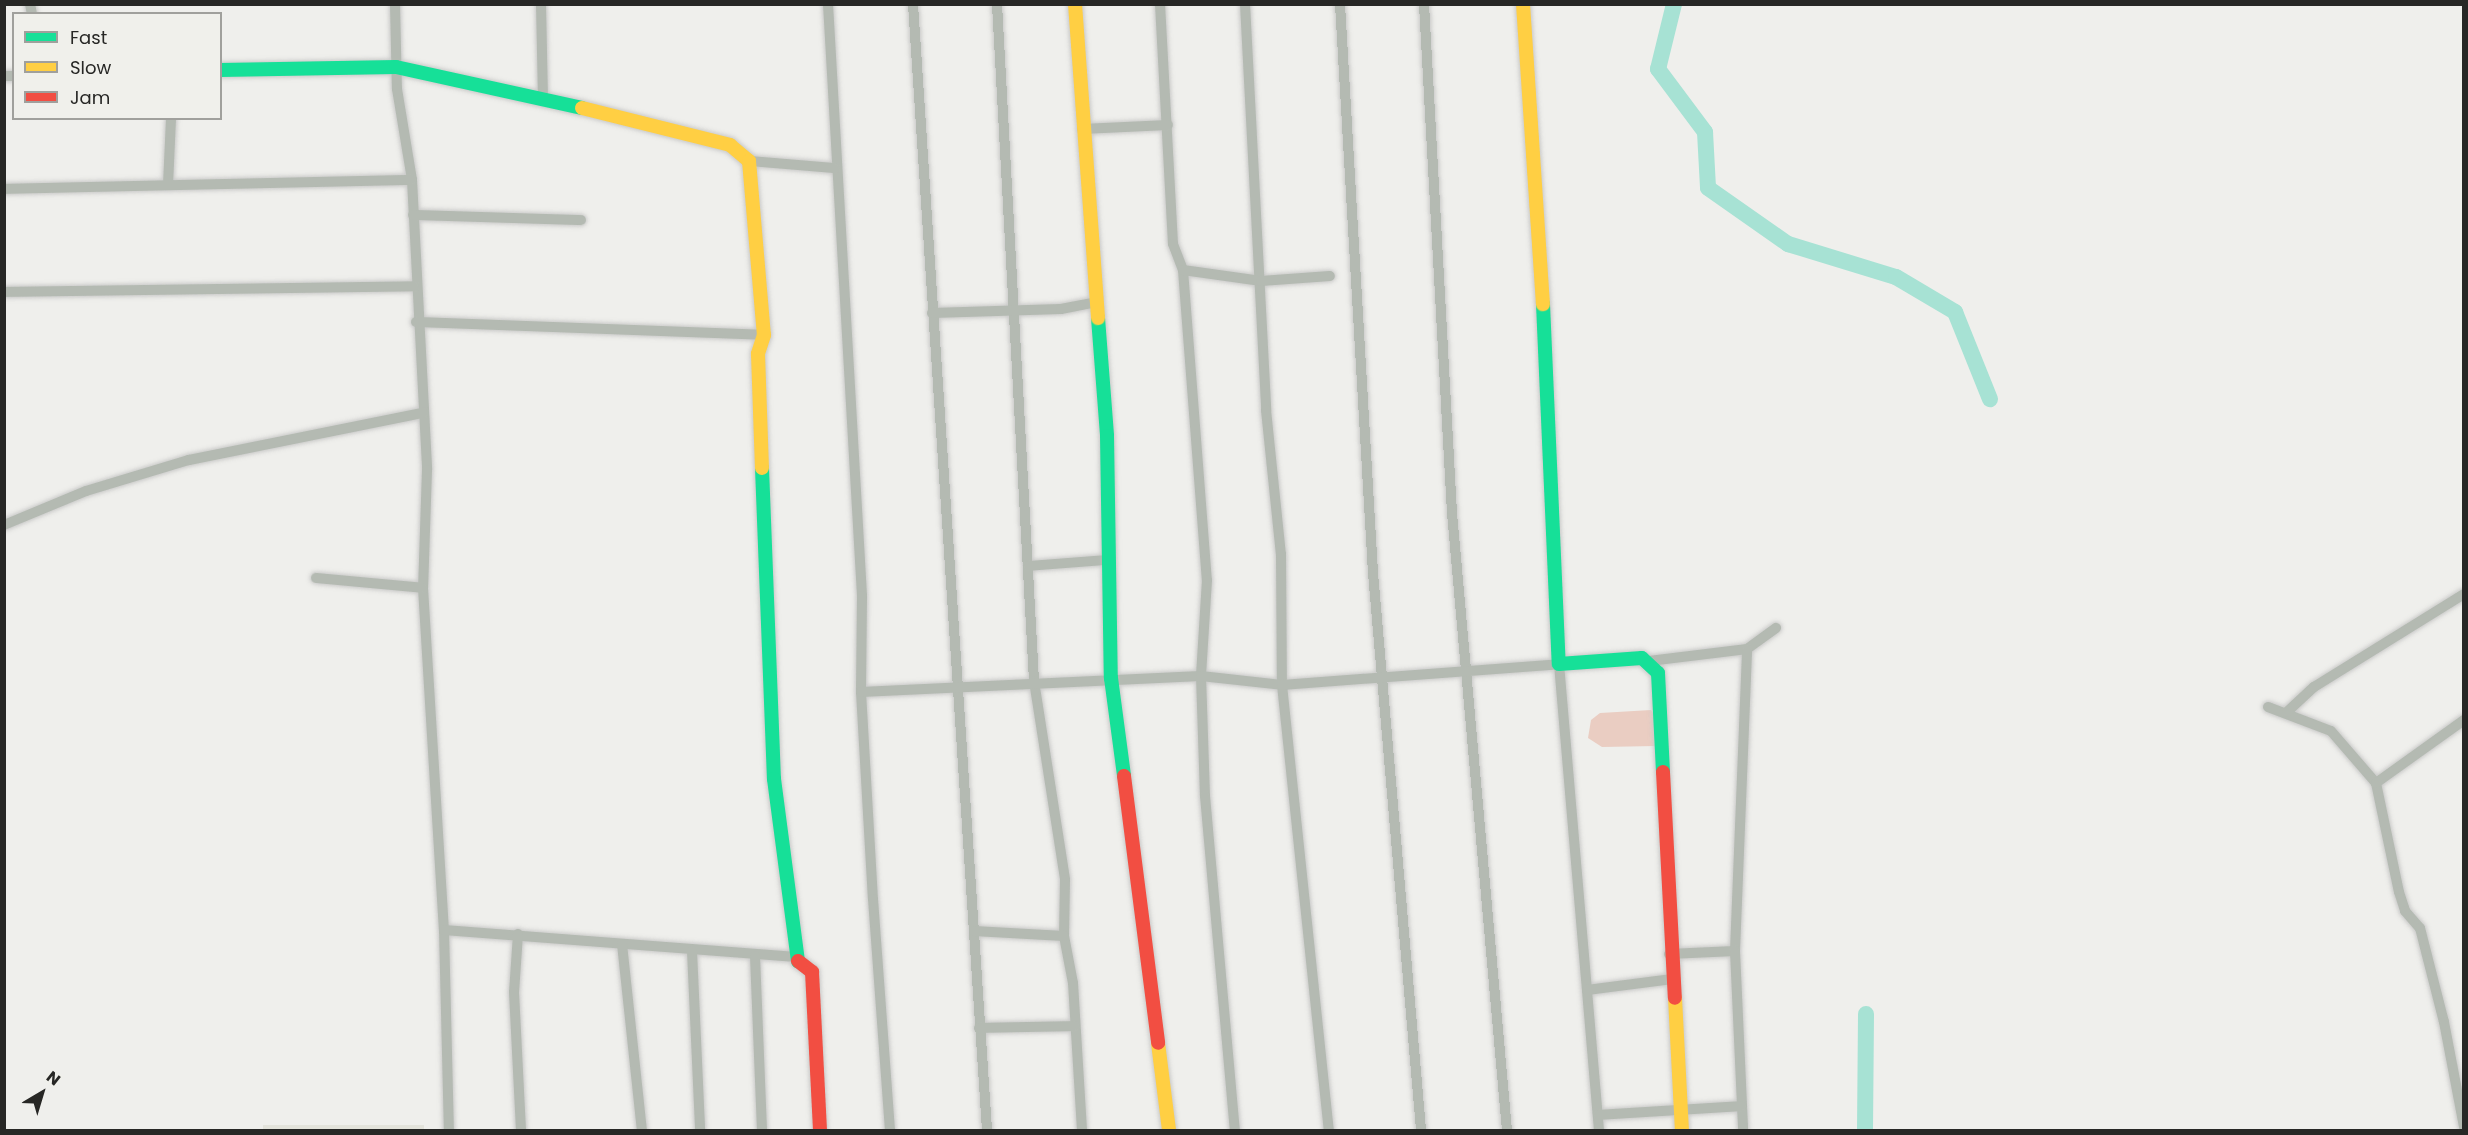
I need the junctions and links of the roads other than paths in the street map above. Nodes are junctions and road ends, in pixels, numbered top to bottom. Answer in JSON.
{"nodes":[{"id":1,"x":395,"y":4,"type":"edge"},
{"id":2,"x":541,"y":4,"type":"edge"},
{"id":3,"x":828,"y":4,"type":"edge"},
{"id":4,"x":913,"y":4,"type":"edge"},
{"id":5,"x":997,"y":4,"type":"edge"},
{"id":6,"x":1075,"y":4,"type":"edge"},
{"id":7,"x":1160,"y":4,"type":"edge"},
{"id":8,"x":1245,"y":4,"type":"edge"},
{"id":9,"x":1340,"y":4,"type":"edge"},
{"id":10,"x":1424,"y":4,"type":"edge"},
{"id":11,"x":1523,"y":4,"type":"edge"},
{"id":12,"x":396,"y":67,"type":"junction"},
{"id":13,"x":222,"y":70,"type":"edge"},
{"id":14,"x":543,"y":100,"type":"junction"},
{"id":15,"x":171,"y":120,"type":"edge"},
{"id":16,"x":1168,"y":125,"type":"junction"},
{"id":17,"x":1082,"y":129,"type":"junction"},
{"id":18,"x":749,"y":161,"type":"junction"},
{"id":19,"x":835,"y":168,"type":"junction"},
{"id":20,"x":412,"y":180,"type":"junction"},
{"id":21,"x":168,"y":184,"type":"junction"},
{"id":22,"x":4,"y":189,"type":"edge"},
{"id":23,"x":413,"y":215,"type":"junction"},
{"id":24,"x":581,"y":220,"type":"dead end"},
{"id":25,"x":1183,"y":270,"type":"junction"},
{"id":26,"x":1330,"y":276,"type":"dead end"},
{"id":27,"x":1261,"y":281,"type":"junction"},
{"id":28,"x":414,"y":286,"type":"junction"},
{"id":29,"x":4,"y":292,"type":"edge"},
{"id":30,"x":1096,"y":302,"type":"junction"},
{"id":31,"x":1011,"y":309,"type":"junction"},
{"id":32,"x":932,"y":313,"type":"junction"},
{"id":33,"x":416,"y":322,"type":"junction"},
{"id":34,"x":764,"y":335,"type":"junction"},
{"id":35,"x":423,"y":413,"type":"junction"},
{"id":36,"x":4,"y":525,"type":"edge"},
{"id":37,"x":1106,"y":560,"type":"junction"},
{"id":38,"x":1028,"y":566,"type":"junction"},
{"id":39,"x":316,"y":578,"type":"dead end"},
{"id":40,"x":423,"y":588,"type":"junction"},
{"id":41,"x":2463,"y":594,"type":"edge"},
{"id":42,"x":1776,"y":628,"type":"dead end"},
{"id":43,"x":1747,"y":649,"type":"junction"},
{"id":44,"x":1649,"y":661,"type":"junction"},
{"id":45,"x":1559,"y":664,"type":"junction"},
{"id":46,"x":1466,"y":675,"type":"junction"},
{"id":47,"x":1201,"y":676,"type":"junction"},
{"id":48,"x":1111,"y":678,"type":"junction"},
{"id":49,"x":1034,"y":681,"type":"junction"},
{"id":50,"x":1382,"y":681,"type":"junction"},
{"id":51,"x":1282,"y":685,"type":"junction"},
{"id":52,"x":955,"y":687,"type":"junction"},
{"id":53,"x":861,"y":692,"type":"junction"},
{"id":54,"x":2268,"y":706,"type":"dead end"},
{"id":55,"x":2287,"y":712,"type":"junction"},
{"id":56,"x":2463,"y":720,"type":"edge"},
{"id":57,"x":2376,"y":783,"type":"junction"},
{"id":58,"x":444,"y":930,"type":"junction"},
{"id":59,"x":974,"y":931,"type":"junction"},
{"id":60,"x":518,"y":934,"type":"junction"},
{"id":61,"x":1064,"y":936,"type":"junction"},
{"id":62,"x":622,"y":944,"type":"junction"},
{"id":63,"x":692,"y":951,"type":"junction"},
{"id":64,"x":1735,"y":951,"type":"junction"},
{"id":65,"x":1669,"y":954,"type":"junction"},
{"id":66,"x":755,"y":956,"type":"junction"},
{"id":67,"x":794,"y":957,"type":"junction"},
{"id":68,"x":1672,"y":979,"type":"junction"},
{"id":69,"x":1587,"y":990,"type":"junction"},
{"id":70,"x":1075,"y":1026,"type":"junction"},
{"id":71,"x":979,"y":1028,"type":"junction"},
{"id":72,"x":1742,"y":1106,"type":"junction"},
{"id":73,"x":1681,"y":1110,"type":"junction"},
{"id":74,"x":1598,"y":1115,"type":"junction"},
{"id":75,"x":2463,"y":1127,"type":"edge"},
{"id":76,"x":449,"y":1131,"type":"edge"},
{"id":77,"x":521,"y":1131,"type":"edge"},
{"id":78,"x":642,"y":1131,"type":"edge"},
{"id":79,"x":700,"y":1131,"type":"edge"},
{"id":80,"x":762,"y":1131,"type":"edge"},
{"id":81,"x":820,"y":1131,"type":"edge"},
{"id":82,"x":890,"y":1131,"type":"edge"},
{"id":83,"x":987,"y":1131,"type":"edge"},
{"id":84,"x":1082,"y":1131,"type":"edge"},
{"id":85,"x":1169,"y":1131,"type":"edge"},
{"id":86,"x":1235,"y":1131,"type":"edge"},
{"id":87,"x":1329,"y":1131,"type":"edge"},
{"id":88,"x":1421,"y":1131,"type":"edge"},
{"id":89,"x":1507,"y":1131,"type":"edge"},
{"id":90,"x":1599,"y":1131,"type":"edge"},
{"id":91,"x":1682,"y":1131,"type":"edge"},
{"id":92,"x":1743,"y":1131,"type":"edge"}],
"edges":[{"from":1,"to":12,"type":"street"},
{"from":2,"to":14,"type":"street"},
{"from":3,"to":19,"type":"street"},
{"from":4,"to":32,"type":"street"},
{"from":5,"to":31,"type":"street"},
{"from":6,"to":17,"type":"street"},
{"from":7,"to":16,"type":"street"},
{"from":8,"to":27,"type":"street"},
{"from":9,"to":50,"type":"street"},
{"from":10,"to":46,"type":"street"},
{"from":11,"to":45,"type":"street"},
{"from":12,"to":13,"type":"street"},
{"from":12,"to":14,"type":"street"},
{"from":12,"to":20,"type":"street"},
{"from":14,"to":18,"type":"street"},
{"from":15,"to":21,"type":"street"},
{"from":16,"to":17,"type":"street"},
{"from":16,"to":25,"type":"street"},
{"from":17,"to":30,"type":"street"},
{"from":18,"to":19,"type":"street"},
{"from":18,"to":34,"type":"street"},
{"from":19,"to":53,"type":"street"},
{"from":20,"to":21,"type":"street"},
{"from":20,"to":23,"type":"street"},
{"from":21,"to":22,"type":"street"},
{"from":23,"to":24,"type":"street"},
{"from":23,"to":28,"type":"street"},
{"from":25,"to":27,"type":"street"},
{"from":25,"to":47,"type":"street"},
{"from":26,"to":27,"type":"street"},
{"from":27,"to":51,"type":"street"},
{"from":28,"to":29,"type":"street"},
{"from":28,"to":33,"type":"street"},
{"from":30,"to":31,"type":"street"},
{"from":30,"to":37,"type":"street"},
{"from":31,"to":32,"type":"street"},
{"from":31,"to":38,"type":"street"},
{"from":32,"to":52,"type":"street"},
{"from":33,"to":34,"type":"street"},
{"from":33,"to":35,"type":"street"},
{"from":34,"to":67,"type":"street"},
{"from":35,"to":36,"type":"street"},
{"from":35,"to":40,"type":"street"},
{"from":37,"to":38,"type":"street"},
{"from":37,"to":48,"type":"street"},
{"from":38,"to":49,"type":"street"},
{"from":39,"to":40,"type":"street"},
{"from":40,"to":58,"type":"street"},
{"from":41,"to":55,"type":"street"},
{"from":42,"to":43,"type":"street"},
{"from":43,"to":44,"type":"street"},
{"from":43,"to":64,"type":"street"},
{"from":44,"to":45,"type":"street"},
{"from":44,"to":65,"type":"street"},
{"from":45,"to":46,"type":"street"},
{"from":45,"to":69,"type":"street"},
{"from":46,"to":50,"type":"street"},
{"from":46,"to":89,"type":"street"},
{"from":47,"to":48,"type":"street"},
{"from":47,"to":51,"type":"street"},
{"from":47,"to":86,"type":"street"},
{"from":48,"to":49,"type":"street"},
{"from":48,"to":85,"type":"street"},
{"from":49,"to":52,"type":"street"},
{"from":49,"to":61,"type":"street"},
{"from":50,"to":51,"type":"street"},
{"from":50,"to":88,"type":"street"},
{"from":51,"to":87,"type":"street"},
{"from":52,"to":53,"type":"street"},
{"from":52,"to":59,"type":"street"},
{"from":53,"to":82,"type":"street"},
{"from":54,"to":55,"type":"street"},
{"from":55,"to":57,"type":"street"},
{"from":56,"to":57,"type":"street"},
{"from":57,"to":75,"type":"street"},
{"from":58,"to":60,"type":"street"},
{"from":58,"to":76,"type":"street"},
{"from":59,"to":61,"type":"street"},
{"from":59,"to":71,"type":"street"},
{"from":60,"to":62,"type":"street"},
{"from":60,"to":77,"type":"street"},
{"from":61,"to":70,"type":"street"},
{"from":62,"to":63,"type":"street"},
{"from":62,"to":78,"type":"street"},
{"from":63,"to":66,"type":"street"},
{"from":63,"to":79,"type":"street"},
{"from":64,"to":65,"type":"street"},
{"from":64,"to":72,"type":"street"},
{"from":65,"to":68,"type":"street"},
{"from":66,"to":67,"type":"street"},
{"from":66,"to":80,"type":"street"},
{"from":67,"to":81,"type":"street"},
{"from":68,"to":69,"type":"street"},
{"from":68,"to":73,"type":"street"},
{"from":69,"to":74,"type":"street"},
{"from":70,"to":71,"type":"street"},
{"from":70,"to":84,"type":"street"},
{"from":71,"to":83,"type":"street"},
{"from":72,"to":73,"type":"street"},
{"from":72,"to":92,"type":"street"},
{"from":73,"to":74,"type":"street"},
{"from":73,"to":91,"type":"street"},
{"from":74,"to":90,"type":"street"}]}
